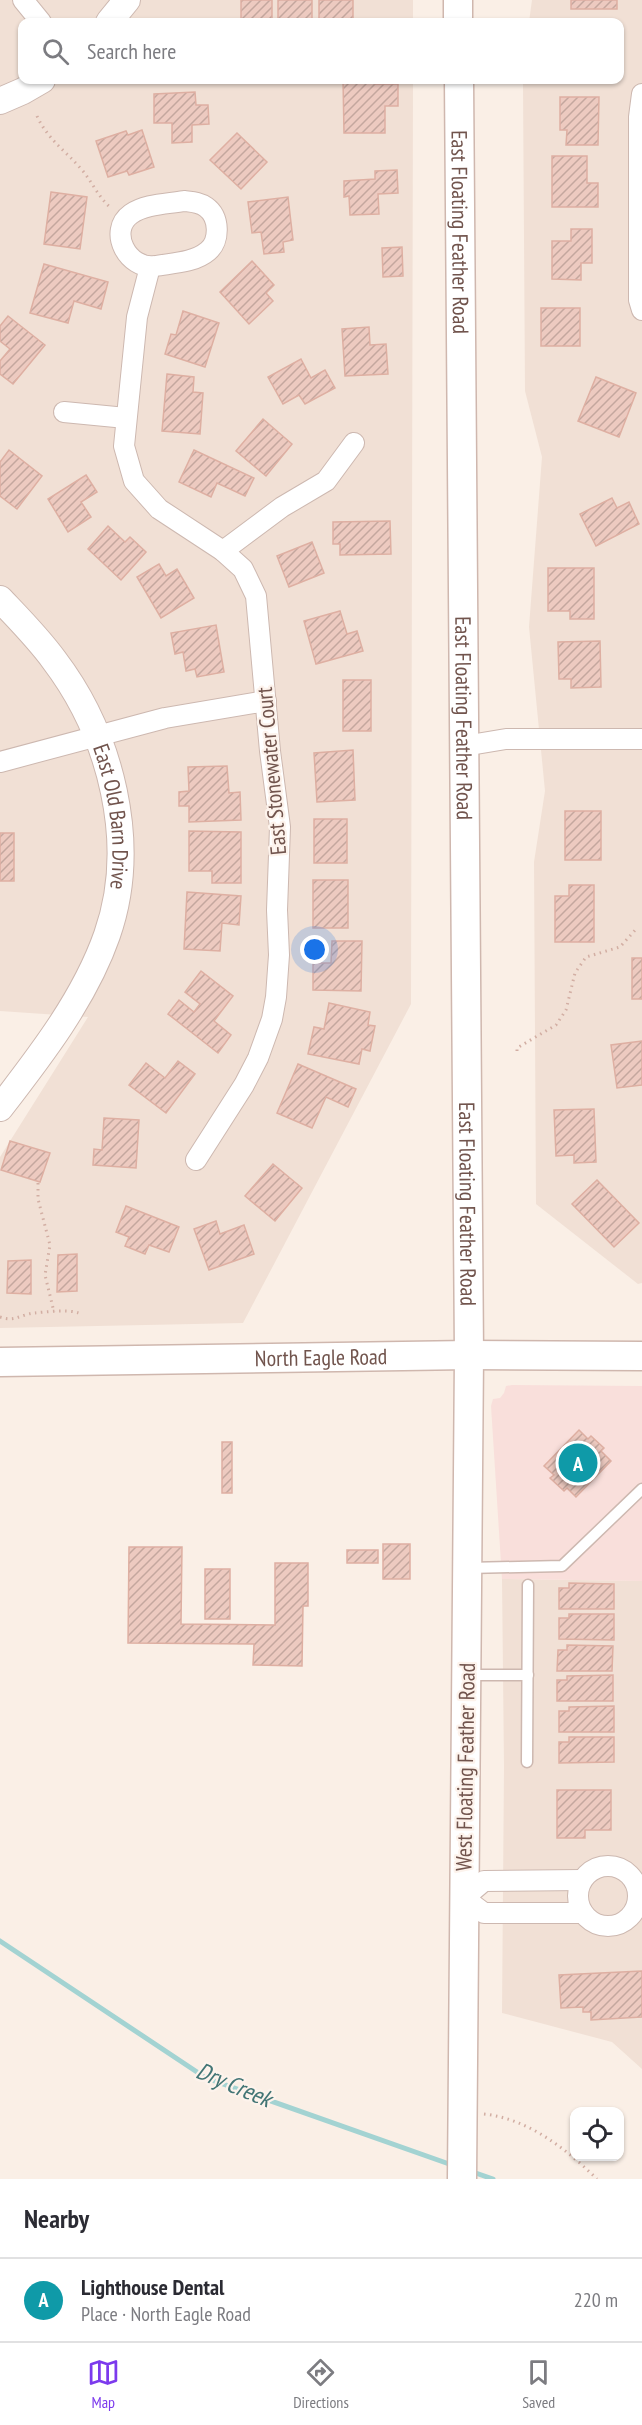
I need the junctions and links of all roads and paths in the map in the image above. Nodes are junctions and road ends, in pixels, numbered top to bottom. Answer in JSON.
{"nodes":[{"id":1,"x":23,"y":0,"type":"edge"},
{"id":2,"x":127,"y":0,"type":"edge"},
{"id":3,"x":458,"y":0,"type":"edge"},
{"id":4,"x":38,"y":18,"type":"edge"},
{"id":5,"x":112,"y":18,"type":"edge"},
{"id":6,"x":458,"y":18,"type":"edge"},
{"id":7,"x":34,"y":84,"type":"edge"},
{"id":8,"x":459,"y":84,"type":"edge"},
{"id":9,"x":642,"y":94,"type":"edge"},
{"id":10,"x":0,"y":101,"type":"edge"},
{"id":11,"x":37,"y":116,"type":"dead end"},
{"id":12,"x":641,"y":117,"type":"edge"},
{"id":13,"x":111,"y":208,"type":"dead end"},
{"id":14,"x":150,"y":267,"type":"junction"},
{"id":15,"x":642,"y":310,"type":"edge"},
{"id":16,"x":64,"y":412,"type":"dead end"},
{"id":17,"x":126,"y":418,"type":"junction"},
{"id":18,"x":354,"y":442,"type":"dead end"},
{"id":19,"x":223,"y":551,"type":"junction"},
{"id":20,"x":0,"y":599,"type":"edge"},
{"id":21,"x":266,"y":701,"type":"junction"},
{"id":22,"x":97,"y":736,"type":"junction"},
{"id":23,"x":642,"y":739,"type":"edge"},
{"id":24,"x":464,"y":746,"type":"junction"},
{"id":25,"x":0,"y":762,"type":"edge"},
{"id":26,"x":637,"y":927,"type":"dead end"},
{"id":27,"x":517,"y":1052,"type":"dead end"},
{"id":28,"x":0,"y":1108,"type":"edge"},
{"id":29,"x":196,"y":1160,"type":"dead end"},
{"id":30,"x":38,"y":1183,"type":"dead end"},
{"id":31,"x":54,"y":1312,"type":"junction"},
{"id":32,"x":79,"y":1313,"type":"dead end"},
{"id":33,"x":0,"y":1317,"type":"edge"},
{"id":34,"x":469,"y":1355,"type":"junction"},
{"id":35,"x":642,"y":1356,"type":"edge"},
{"id":36,"x":0,"y":1362,"type":"edge"},
{"id":37,"x":642,"y":1489,"type":"edge"},
{"id":38,"x":467,"y":1568,"type":"junction"},
{"id":39,"x":528,"y":1585,"type":"dead end"},
{"id":40,"x":466,"y":1675,"type":"junction"},
{"id":41,"x":528,"y":1675,"type":"junction"},
{"id":42,"x":527,"y":1762,"type":"dead end"},
{"id":43,"x":637,"y":1879,"type":"edge"},
{"id":44,"x":582,"y":1880,"type":"junction"},
{"id":45,"x":464,"y":1898,"type":"junction"},
{"id":46,"x":638,"y":1911,"type":"edge"},
{"id":47,"x":583,"y":1913,"type":"junction"},
{"id":48,"x":473,"y":2121,"type":"junction"},
{"id":49,"x":462,"y":2179,"type":"edge"},
{"id":50,"x":597,"y":2179,"type":"edge"}],
"edges":[{"from":1,"to":4,"type":"street"},
{"from":2,"to":5,"type":"street"},
{"from":3,"to":6,"type":"main road"},
{"from":7,"to":10,"type":"street"},
{"from":8,"to":24,"type":"main road","name":"East Floating Feather Road"},
{"from":9,"to":12,"type":"street"},
{"from":11,"to":13,"type":"path"},
{"from":12,"to":15,"type":"street"},
{"from":14,"to":14,"type":"street"},
{"from":14,"to":17,"type":"street","name":"East Stonewater Court"},
{"from":16,"to":17,"type":"street"},
{"from":17,"to":19,"type":"street","name":"East Stonewater Court"},
{"from":18,"to":19,"type":"street"},
{"from":19,"to":21,"type":"street","name":"East Stonewater Court"},
{"from":20,"to":22,"type":"street","name":"East Old Barn Drive"},
{"from":21,"to":22,"type":"street"},
{"from":21,"to":29,"type":"street","name":"East Stonewater Court"},
{"from":22,"to":25,"type":"street"},
{"from":22,"to":28,"type":"street","name":"East Old Barn Drive"},
{"from":23,"to":24,"type":"street"},
{"from":24,"to":34,"type":"main road","name":"East Floating Feather Road"},
{"from":26,"to":27,"type":"path"},
{"from":30,"to":31,"type":"path"},
{"from":31,"to":32,"type":"path"},
{"from":31,"to":33,"type":"path"},
{"from":34,"to":35,"type":"main road","name":"North Eagle Road"},
{"from":34,"to":36,"type":"main road","name":"North Eagle Road"},
{"from":34,"to":38,"type":"main road","name":"West Floating Feather Road"},
{"from":37,"to":38,"type":"lane"},
{"from":38,"to":40,"type":"main road","name":"West Floating Feather Road"},
{"from":39,"to":41,"type":"lane"},
{"from":40,"to":41,"type":"lane"},
{"from":40,"to":45,"type":"main road","name":"West Floating Feather Road"},
{"from":41,"to":42,"type":"lane"},
{"from":43,"to":44,"type":"street"},
{"from":43,"to":46,"type":"street"},
{"from":44,"to":45,"type":"street"},
{"from":44,"to":47,"type":"street"},
{"from":45,"to":47,"type":"street"},
{"from":45,"to":48,"type":"main road","name":"West Floating Feather Road"},
{"from":46,"to":47,"type":"street"},
{"from":48,"to":49,"type":"main road","name":"West Floating Feather Road"},
{"from":48,"to":50,"type":"path"}]}
